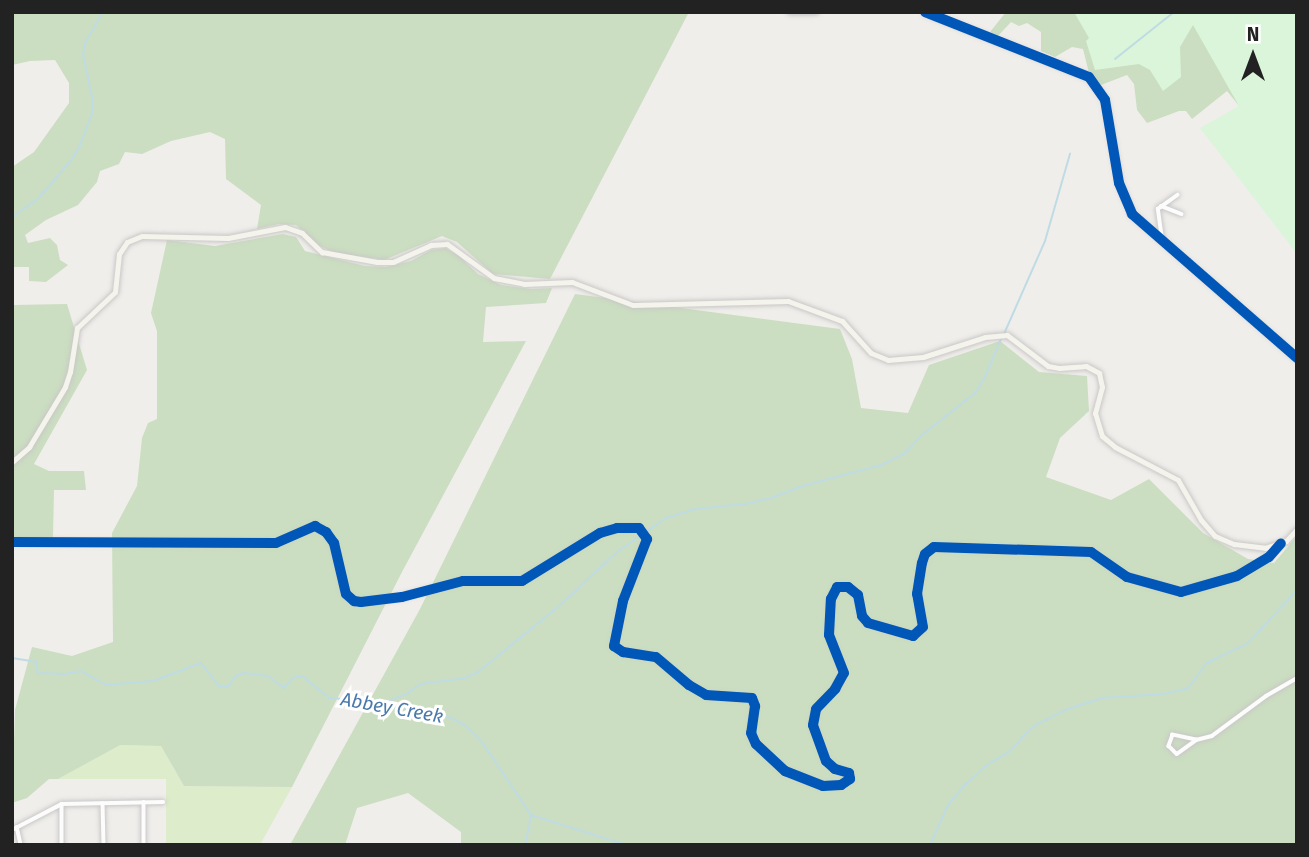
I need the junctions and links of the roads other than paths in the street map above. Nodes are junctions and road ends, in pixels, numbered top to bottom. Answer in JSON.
{"nodes":[{"id":1,"x":789,"y":12,"type":"edge"},
{"id":2,"x":817,"y":12,"type":"edge"},
{"id":3,"x":925,"y":12,"type":"edge"},
{"id":4,"x":1177,"y":195,"type":"dead end"},
{"id":5,"x":1161,"y":206,"type":"junction"},
{"id":6,"x":1182,"y":214,"type":"dead end"},
{"id":7,"x":1161,"y":241,"type":"junction"},
{"id":8,"x":1297,"y":358,"type":"edge"},
{"id":9,"x":12,"y":463,"type":"edge"},
{"id":10,"x":1297,"y":529,"type":"edge"},
{"id":11,"x":12,"y":542,"type":"edge"},
{"id":12,"x":1281,"y":543,"type":"junction"},
{"id":13,"x":1297,"y":678,"type":"edge"},
{"id":14,"x":1196,"y":740,"type":"junction"},
{"id":15,"x":144,"y":802,"type":"junction"},
{"id":16,"x":163,"y":802,"type":"dead end"},
{"id":17,"x":103,"y":803,"type":"junction"},
{"id":18,"x":62,"y":804,"type":"junction"},
{"id":19,"x":15,"y":829,"type":"edge"},
{"id":20,"x":21,"y":845,"type":"edge"},
{"id":21,"x":62,"y":845,"type":"edge"},
{"id":22,"x":104,"y":845,"type":"edge"},
{"id":23,"x":144,"y":845,"type":"edge"}],
"edges":[{"from":1,"to":2,"type":"street"},
{"from":3,"to":7,"type":"main road"},
{"from":4,"to":5,"type":"street"},
{"from":5,"to":6,"type":"street"},
{"from":5,"to":7,"type":"street"},
{"from":7,"to":8,"type":"main road"},
{"from":9,"to":12,"type":"main road"},
{"from":10,"to":12,"type":"main road"},
{"from":11,"to":12,"type":"street"},
{"from":13,"to":14,"type":"street"},
{"from":14,"to":14,"type":"street"},
{"from":15,"to":16,"type":"street"},
{"from":15,"to":17,"type":"street"},
{"from":15,"to":23,"type":"street"},
{"from":17,"to":18,"type":"street"},
{"from":17,"to":22,"type":"street"},
{"from":18,"to":19,"type":"street"},
{"from":18,"to":21,"type":"street"},
{"from":19,"to":20,"type":"street"}]}
